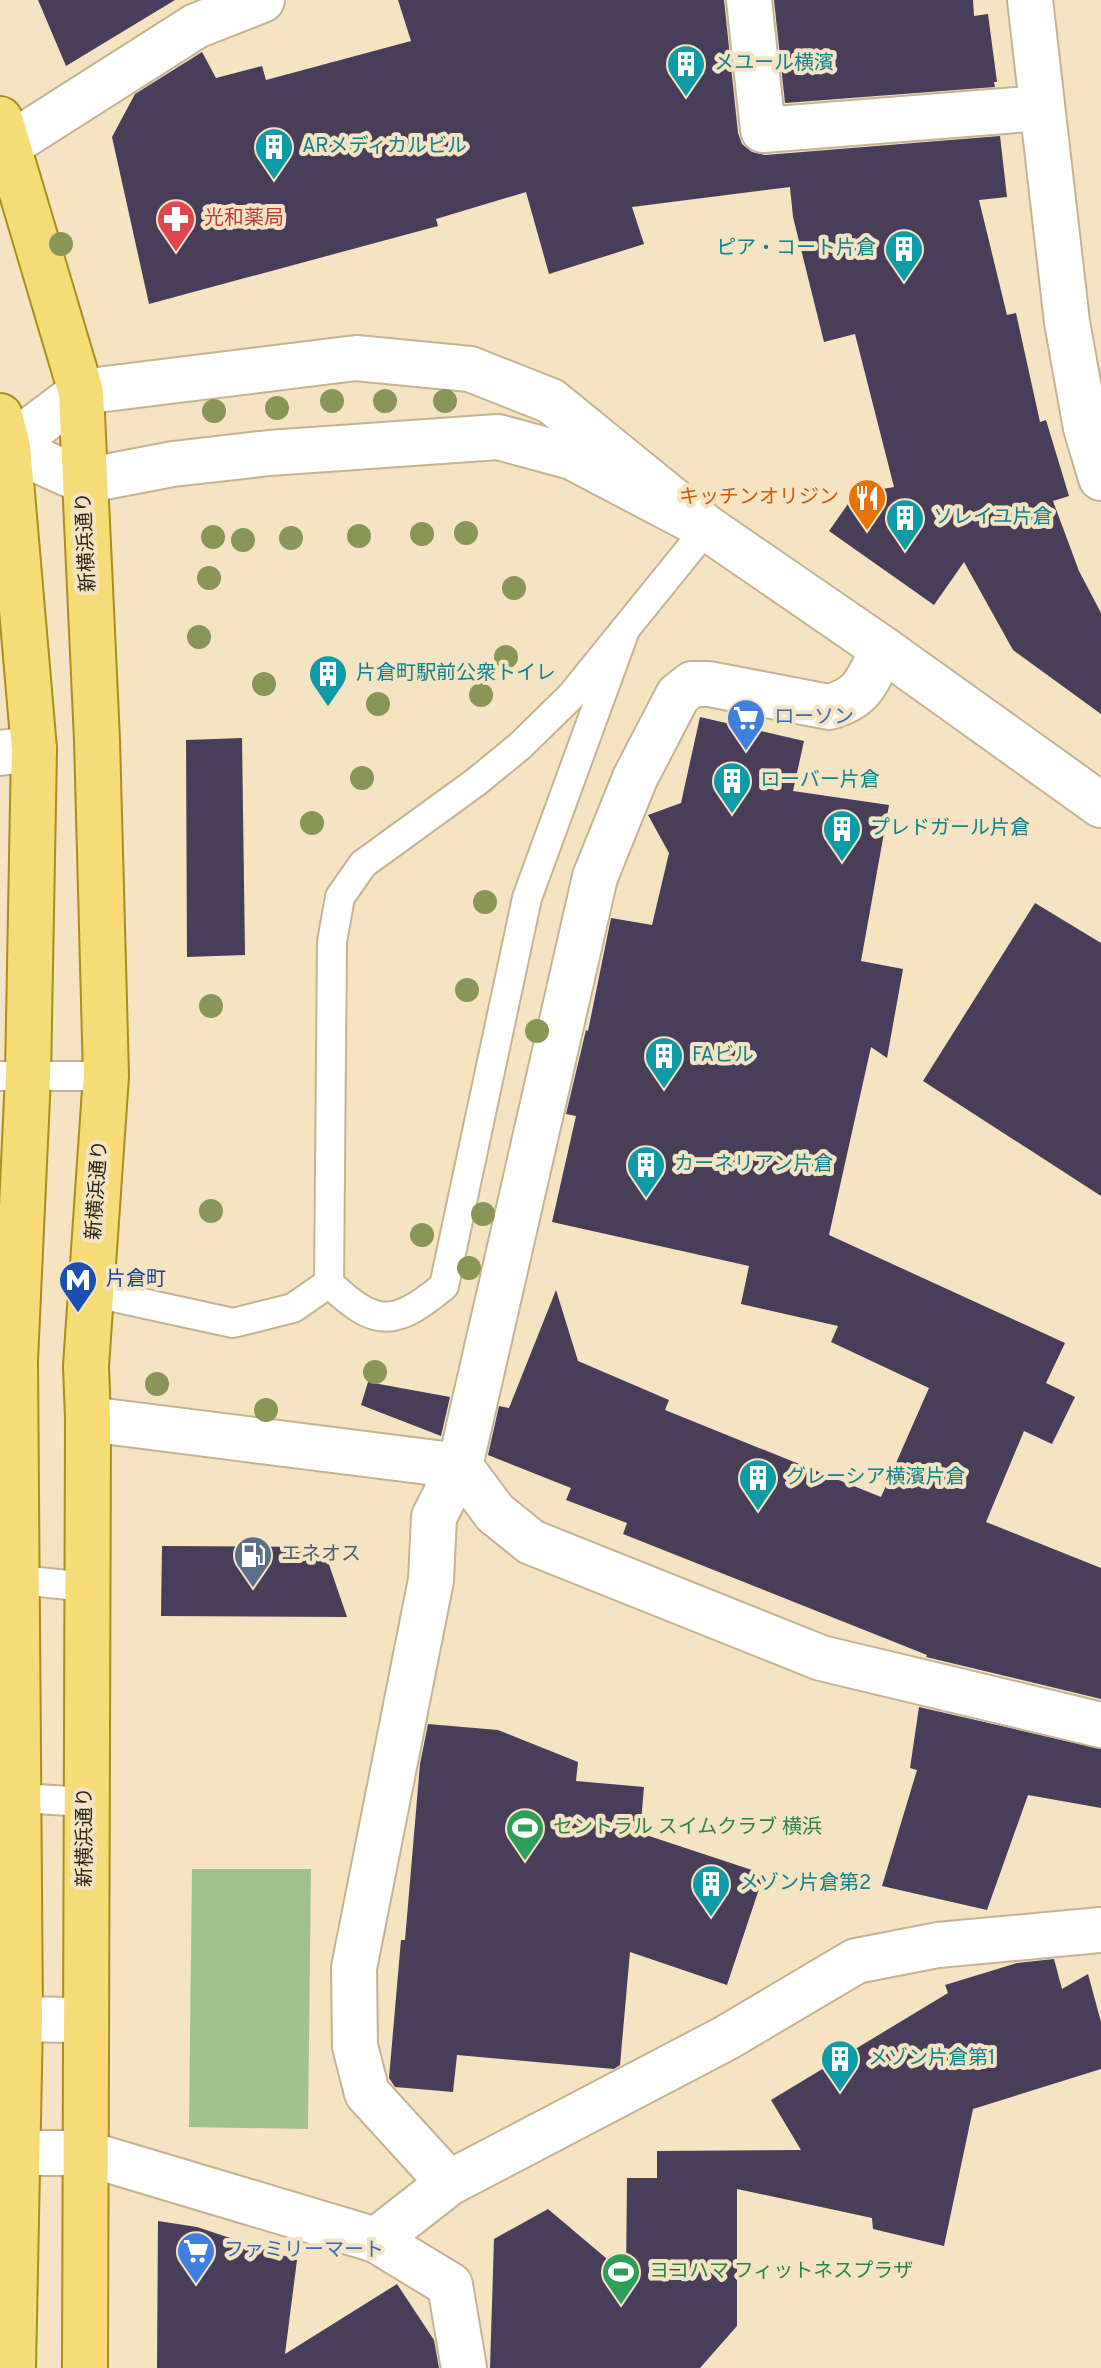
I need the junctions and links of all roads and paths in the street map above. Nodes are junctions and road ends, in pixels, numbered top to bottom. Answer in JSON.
{"nodes":[{"id":1,"x":262,"y":0,"type":"edge"},
{"id":2,"x":749,"y":0,"type":"edge"},
{"id":3,"x":1030,"y":0,"type":"edge"},
{"id":4,"x":1042,"y":108,"type":"junction"},
{"id":5,"x":4,"y":132,"type":"edge"},
{"id":6,"x":81,"y":392,"type":"junction"},
{"id":7,"x":3,"y":438,"type":"edge"},
{"id":8,"x":1101,"y":478,"type":"edge"},
{"id":9,"x":84,"y":481,"type":"junction"},
{"id":10,"x":707,"y":528,"type":"junction"},
{"id":11,"x":625,"y":630,"type":"junction"},
{"id":12,"x":883,"y":649,"type":"junction"},
{"id":13,"x":17,"y":751,"type":"edge"},
{"id":14,"x":1101,"y":805,"type":"edge"},
{"id":15,"x":14,"y":1076,"type":"edge"},
{"id":16,"x":106,"y":1076,"type":"junction"},
{"id":17,"x":329,"y":1283,"type":"junction"},
{"id":18,"x":91,"y":1292,"type":"junction"},
{"id":19,"x":88,"y":1419,"type":"junction"},
{"id":20,"x":460,"y":1466,"type":"junction"},
{"id":21,"x":9,"y":1579,"type":"edge"},
{"id":22,"x":87,"y":1587,"type":"junction"},
{"id":23,"x":1101,"y":1725,"type":"edge"},
{"id":24,"x":10,"y":1798,"type":"edge"},
{"id":25,"x":86,"y":1802,"type":"junction"},
{"id":26,"x":1101,"y":1930,"type":"edge"},
{"id":27,"x":10,"y":2020,"type":"edge"},
{"id":28,"x":86,"y":2020,"type":"junction"},
{"id":29,"x":18,"y":2153,"type":"junction"},
{"id":30,"x":85,"y":2153,"type":"junction"},
{"id":31,"x":449,"y":2183,"type":"junction"},
{"id":32,"x":376,"y":2240,"type":"junction"},
{"id":33,"x":13,"y":2368,"type":"edge"},
{"id":34,"x":85,"y":2368,"type":"edge"},
{"id":35,"x":464,"y":2368,"type":"edge"}],
"edges":[{"from":1,"to":5,"type":"street"},
{"from":2,"to":4,"type":"street"},
{"from":3,"to":4,"type":"street"},
{"from":4,"to":8,"type":"street"},
{"from":5,"to":6,"type":"main road","name":"新横浜通り"},
{"from":6,"to":7,"type":"street"},
{"from":6,"to":9,"type":"main road","name":"新横浜通り"},
{"from":6,"to":10,"type":"street"},
{"from":7,"to":9,"type":"street"},
{"from":7,"to":13,"type":"main road"},
{"from":9,"to":10,"type":"street"},
{"from":9,"to":16,"type":"main road","name":"新横浜通り"},
{"from":10,"to":11,"type":"lane"},
{"from":10,"to":12,"type":"street"},
{"from":11,"to":17,"type":"lane"},
{"from":11,"to":17,"type":"lane"},
{"from":12,"to":14,"type":"street"},
{"from":12,"to":20,"type":"street"},
{"from":13,"to":15,"type":"main road"},
{"from":15,"to":16,"type":"lane"},
{"from":15,"to":21,"type":"main road"},
{"from":16,"to":18,"type":"main road","name":"新横浜通り"},
{"from":17,"to":18,"type":"lane"},
{"from":18,"to":19,"type":"main road","name":"新横浜通り"},
{"from":19,"to":20,"type":"street"},
{"from":19,"to":22,"type":"main road","name":"新横浜通り"},
{"from":20,"to":23,"type":"street"},
{"from":20,"to":31,"type":"street"},
{"from":21,"to":22,"type":"lane"},
{"from":21,"to":24,"type":"main road"},
{"from":22,"to":25,"type":"main road","name":"新横浜通り"},
{"from":24,"to":25,"type":"lane"},
{"from":24,"to":27,"type":"main road"},
{"from":25,"to":28,"type":"main road","name":"新横浜通り"},
{"from":26,"to":31,"type":"street"},
{"from":27,"to":28,"type":"street"},
{"from":27,"to":29,"type":"main road"},
{"from":28,"to":30,"type":"main road","name":"新横浜通り"},
{"from":29,"to":30,"type":"street"},
{"from":29,"to":33,"type":"main road"},
{"from":30,"to":32,"type":"street"},
{"from":30,"to":34,"type":"main road","name":"新横浜通り"},
{"from":31,"to":32,"type":"street"},
{"from":32,"to":35,"type":"street"}]}
